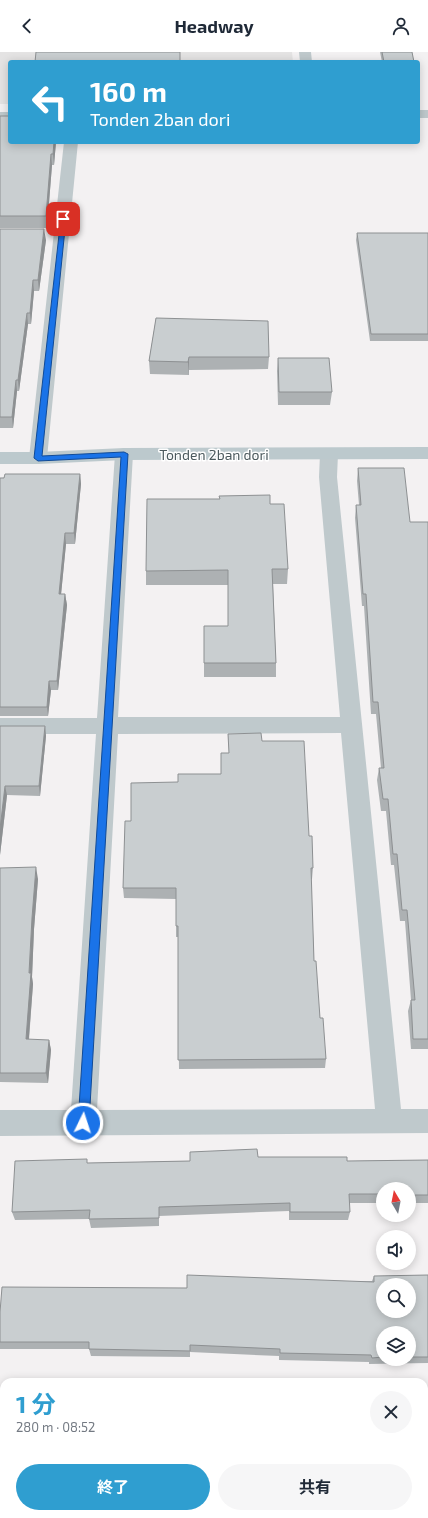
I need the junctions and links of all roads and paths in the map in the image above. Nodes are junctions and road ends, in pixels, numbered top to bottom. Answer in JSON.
{"nodes":[{"id":1,"x":71,"y":144,"type":"edge"},
{"id":2,"x":428,"y":453,"type":"edge"},
{"id":3,"x":124,"y":454,"type":"junction"},
{"id":4,"x":329,"y":454,"type":"junction"},
{"id":5,"x":0,"y":458,"type":"edge"},
{"id":6,"x":38,"y":458,"type":"junction"},
{"id":7,"x":351,"y":725,"type":"junction"},
{"id":8,"x":0,"y":726,"type":"edge"},
{"id":9,"x":108,"y":726,"type":"junction"},
{"id":10,"x":389,"y":1121,"type":"junction"},
{"id":11,"x":428,"y":1121,"type":"edge"},
{"id":12,"x":0,"y":1123,"type":"edge"},
{"id":13,"x":83,"y":1123,"type":"junction"}],
"edges":[{"from":1,"to":6,"type":"street"},
{"from":2,"to":4,"type":"street","name":"Tonden 2ban dori"},
{"from":3,"to":4,"type":"street","name":"Tonden 2ban dori"},
{"from":3,"to":6,"type":"street","name":"Tonden 2ban dori"},
{"from":3,"to":9,"type":"street"},
{"from":4,"to":7,"type":"street"},
{"from":5,"to":6,"type":"street","name":"Tonden 2ban dori"},
{"from":7,"to":9,"type":"street"},
{"from":7,"to":10,"type":"street"},
{"from":8,"to":9,"type":"street"},
{"from":9,"to":13,"type":"street"},
{"from":10,"to":11,"type":"street"},
{"from":10,"to":13,"type":"street"},
{"from":12,"to":13,"type":"street"}]}
